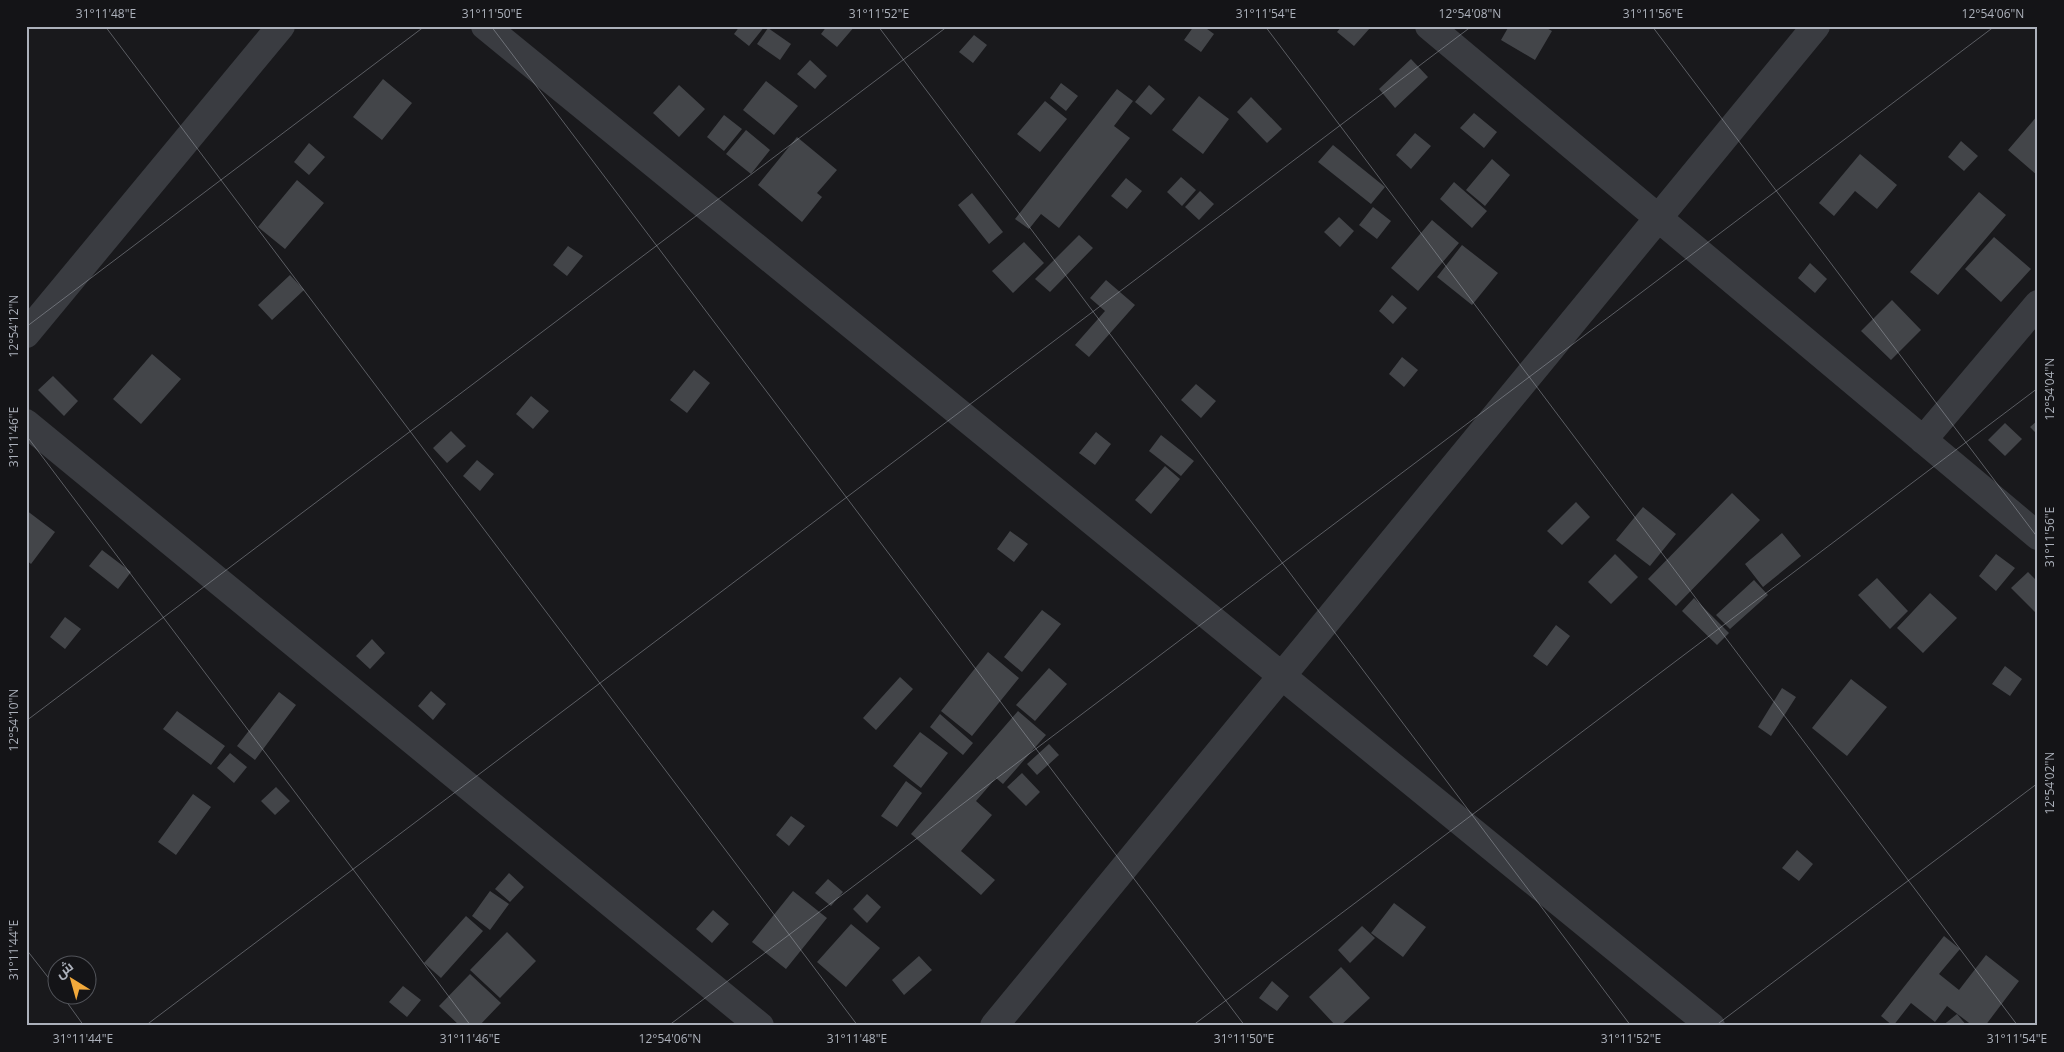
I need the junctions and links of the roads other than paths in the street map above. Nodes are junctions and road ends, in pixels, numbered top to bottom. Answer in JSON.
{"nodes":[{"id":1,"x":281,"y":26,"type":"edge"},
{"id":2,"x":485,"y":26,"type":"edge"},
{"id":3,"x":1429,"y":26,"type":"edge"},
{"id":4,"x":1816,"y":26,"type":"edge"},
{"id":5,"x":1658,"y":218,"type":"junction"},
{"id":6,"x":2038,"y":304,"type":"edge"},
{"id":7,"x":26,"y":334,"type":"edge"},
{"id":8,"x":26,"y":423,"type":"edge"},
{"id":9,"x":1923,"y":440,"type":"junction"},
{"id":10,"x":2038,"y":536,"type":"edge"},
{"id":11,"x":1282,"y":676,"type":"junction"},
{"id":12,"x":760,"y":1026,"type":"edge"},
{"id":13,"x":994,"y":1026,"type":"edge"},
{"id":14,"x":1711,"y":1026,"type":"edge"}],
"edges":[{"from":1,"to":7,"type":"street"},
{"from":2,"to":11,"type":"street"},
{"from":3,"to":5,"type":"street"},
{"from":4,"to":5,"type":"street"},
{"from":5,"to":9,"type":"street"},
{"from":5,"to":11,"type":"street"},
{"from":6,"to":9,"type":"street"},
{"from":8,"to":12,"type":"street"},
{"from":9,"to":10,"type":"street"},
{"from":11,"to":13,"type":"street"},
{"from":11,"to":14,"type":"street"}]}
